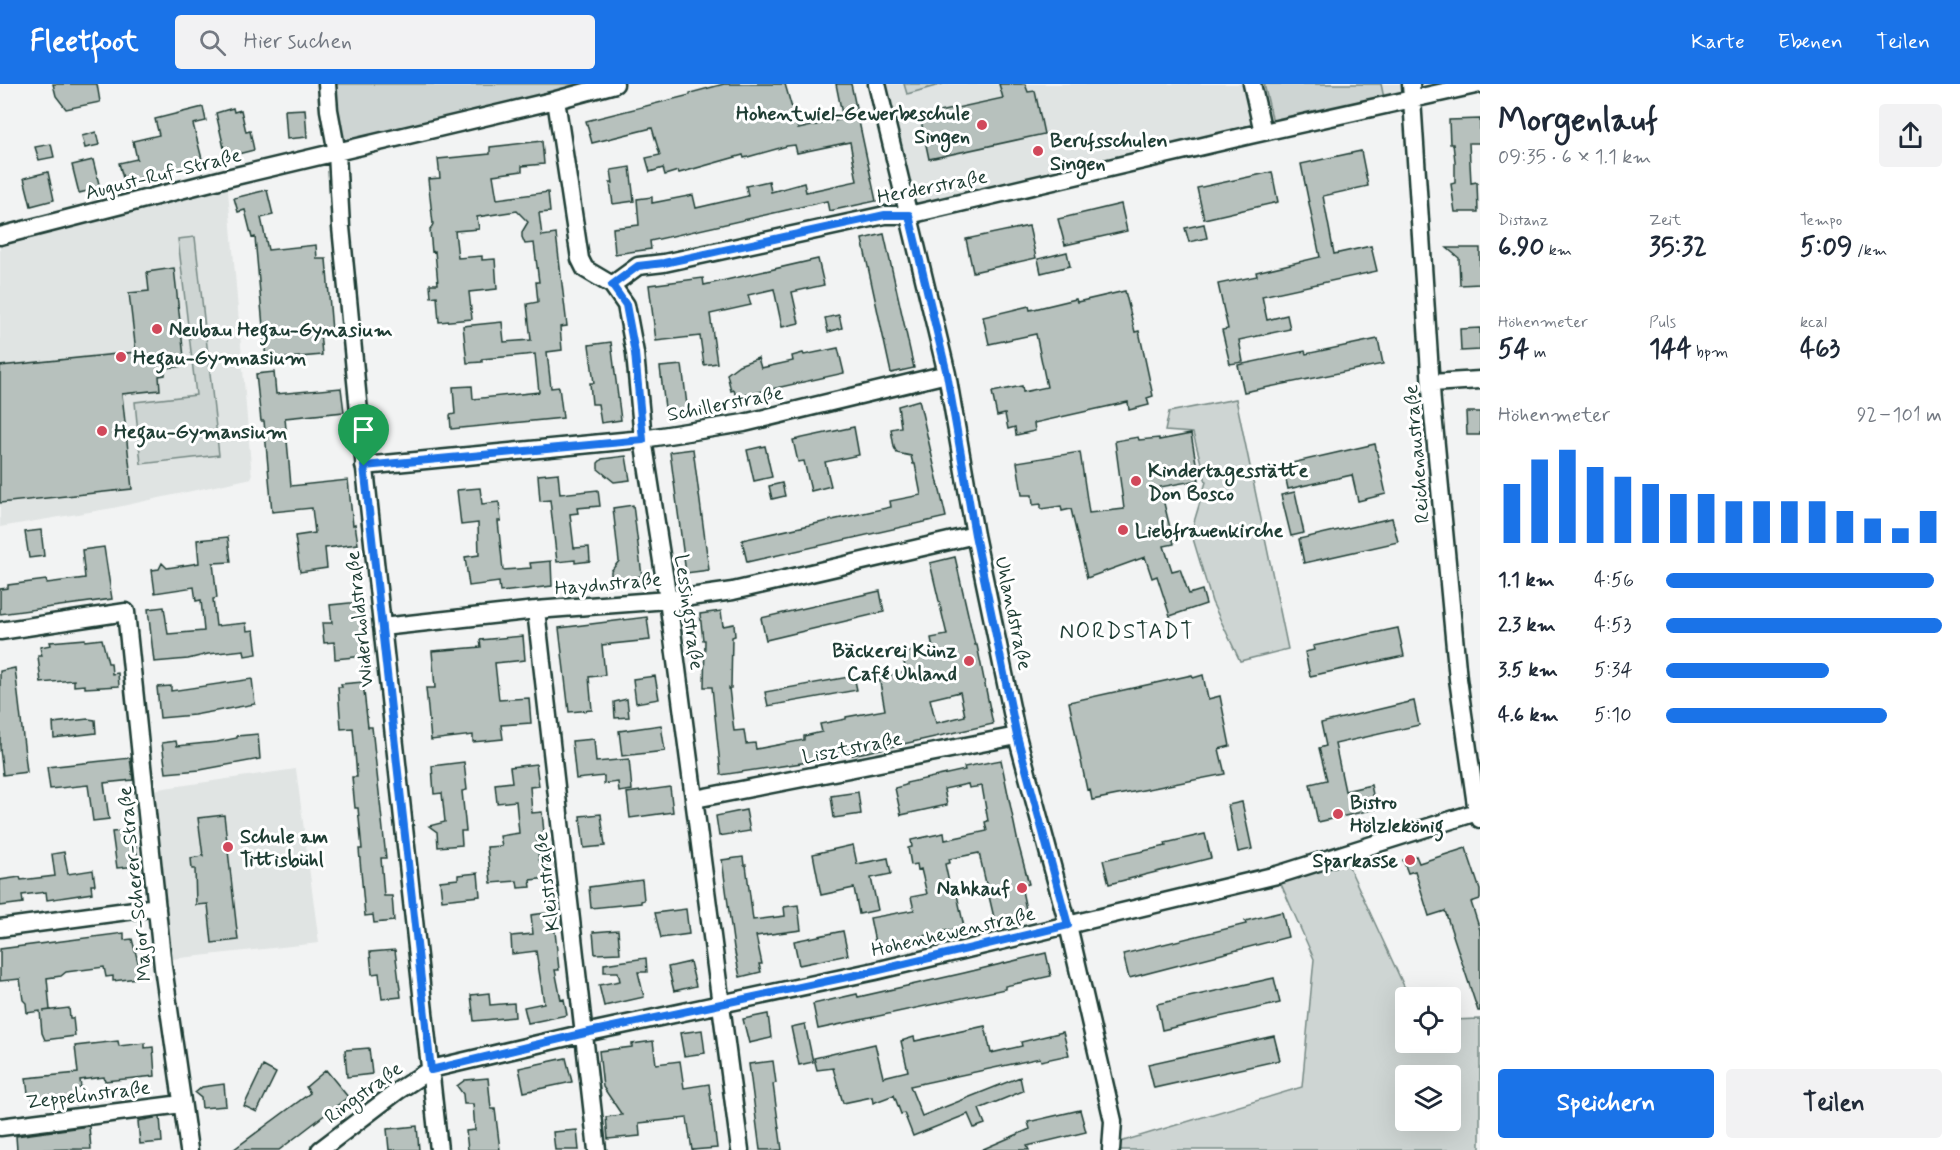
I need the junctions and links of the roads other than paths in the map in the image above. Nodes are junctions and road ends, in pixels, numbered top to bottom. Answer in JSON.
{"nodes":[{"id":1,"x":327,"y":84,"type":"edge"},
{"id":2,"x":615,"y":84,"type":"edge"},
{"id":3,"x":877,"y":84,"type":"edge"},
{"id":4,"x":1252,"y":84,"type":"edge"},
{"id":5,"x":1480,"y":84,"type":"edge"},
{"id":6,"x":1411,"y":91,"type":"edge"},
{"id":7,"x":556,"y":100,"type":"junction"},
{"id":8,"x":1263,"y":132,"type":"junction"},
{"id":9,"x":337,"y":153,"type":"junction"},
{"id":10,"x":909,"y":215,"type":"junction"},
{"id":11,"x":0,"y":236,"type":"edge"},
{"id":12,"x":612,"y":285,"type":"junction"},
{"id":13,"x":947,"y":374,"type":"junction"},
{"id":14,"x":1480,"y":380,"type":"edge"},
{"id":15,"x":1431,"y":383,"type":"junction"},
{"id":16,"x":643,"y":440,"type":"junction"},
{"id":17,"x":364,"y":466,"type":"junction"},
{"id":18,"x":975,"y":535,"type":"junction"},
{"id":19,"x":668,"y":600,"type":"junction"},
{"id":20,"x":536,"y":610,"type":"junction"},
{"id":21,"x":381,"y":627,"type":"junction"},
{"id":22,"x":0,"y":631,"type":"edge"},
{"id":23,"x":1017,"y":736,"type":"junction"},
{"id":24,"x":695,"y":799,"type":"junction"},
{"id":25,"x":1479,"y":814,"type":"edge"},
{"id":26,"x":157,"y":907,"type":"junction"},
{"id":27,"x":1068,"y":925,"type":"junction"},
{"id":28,"x":0,"y":928,"type":"edge"},
{"id":29,"x":722,"y":1003,"type":"junction"},
{"id":30,"x":585,"y":1033,"type":"junction"},
{"id":31,"x":431,"y":1070,"type":"junction"},
{"id":32,"x":182,"y":1104,"type":"junction"},
{"id":33,"x":0,"y":1127,"type":"edge"},
{"id":34,"x":1107,"y":1148,"type":"edge"},
{"id":35,"x":189,"y":1150,"type":"edge"},
{"id":36,"x":320,"y":1150,"type":"edge"},
{"id":37,"x":439,"y":1150,"type":"edge"},
{"id":38,"x":597,"y":1150,"type":"edge"},
{"id":39,"x":741,"y":1150,"type":"edge"}],
"edges":[{"from":1,"to":9,"type":"street","name":"Widerholdstraße"},
{"from":2,"to":7,"type":"street","name":"August-Ruf-Straße"},
{"from":3,"to":10,"type":"street","name":"Uhlandstraße"},
{"from":4,"to":8,"type":"street"},
{"from":5,"to":6,"type":"street","name":"Herderstraße"},
{"from":6,"to":8,"type":"street","name":"Herderstraße"},
{"from":6,"to":15,"type":"street","name":"Reichenaustraße"},
{"from":7,"to":9,"type":"street","name":"August-Ruf-Straße"},
{"from":7,"to":12,"type":"street","name":"Lessingstraße"},
{"from":8,"to":10,"type":"street","name":"Herderstraße"},
{"from":9,"to":11,"type":"street","name":"August-Ruf-Straße"},
{"from":9,"to":17,"type":"street","name":"Widerholdstraße"},
{"from":10,"to":12,"type":"street","name":"Herderstraße"},
{"from":10,"to":13,"type":"street","name":"Uhlandstraße"},
{"from":12,"to":16,"type":"street","name":"Lessingstraße"},
{"from":13,"to":16,"type":"street","name":"Schillerstraße"},
{"from":13,"to":18,"type":"street","name":"Uhlandstraße"},
{"from":14,"to":15,"type":"street"},
{"from":15,"to":25,"type":"street","name":"Reichenaustraße"},
{"from":16,"to":17,"type":"street","name":"Schillerstraße"},
{"from":16,"to":19,"type":"street","name":"Lessingstraße"},
{"from":17,"to":21,"type":"street","name":"Widerholdstraße"},
{"from":18,"to":19,"type":"street","name":"Haydnstraße"},
{"from":18,"to":23,"type":"street","name":"Uhlandstraße"},
{"from":19,"to":20,"type":"street","name":"Haydnstraße"},
{"from":19,"to":24,"type":"street","name":"Lessingstraße"},
{"from":20,"to":21,"type":"street","name":"Haydnstraße"},
{"from":20,"to":30,"type":"street","name":"Kleiststraße"},
{"from":21,"to":31,"type":"street","name":"Widerholdstraße"},
{"from":22,"to":26,"type":"street","name":"Major-Scherer-Straße"},
{"from":23,"to":24,"type":"street","name":"Lisztstraße"},
{"from":23,"to":27,"type":"street","name":"Uhlandstraße"},
{"from":24,"to":29,"type":"street","name":"Lessingstraße"},
{"from":25,"to":27,"type":"street","name":"Hohenhewenstraße"},
{"from":26,"to":28,"type":"street"},
{"from":26,"to":32,"type":"street","name":"Major-Scherer-Straße"},
{"from":27,"to":29,"type":"street","name":"Hohenhewenstraße"},
{"from":27,"to":34,"type":"street","name":"Uhlandstraße"},
{"from":29,"to":30,"type":"street","name":"Hohenhewenstraße"},
{"from":29,"to":39,"type":"street","name":"Lessingstraße"},
{"from":30,"to":31,"type":"street","name":"Hohenhewenstraße"},
{"from":30,"to":38,"type":"street","name":"Kleiststraße"},
{"from":31,"to":36,"type":"street","name":"Ringstraße"},
{"from":31,"to":37,"type":"street","name":"Widerholdstraße"},
{"from":32,"to":33,"type":"street","name":"Zeppelinstraße"},
{"from":32,"to":35,"type":"street","name":"Major-Scherer-Straße"}]}
